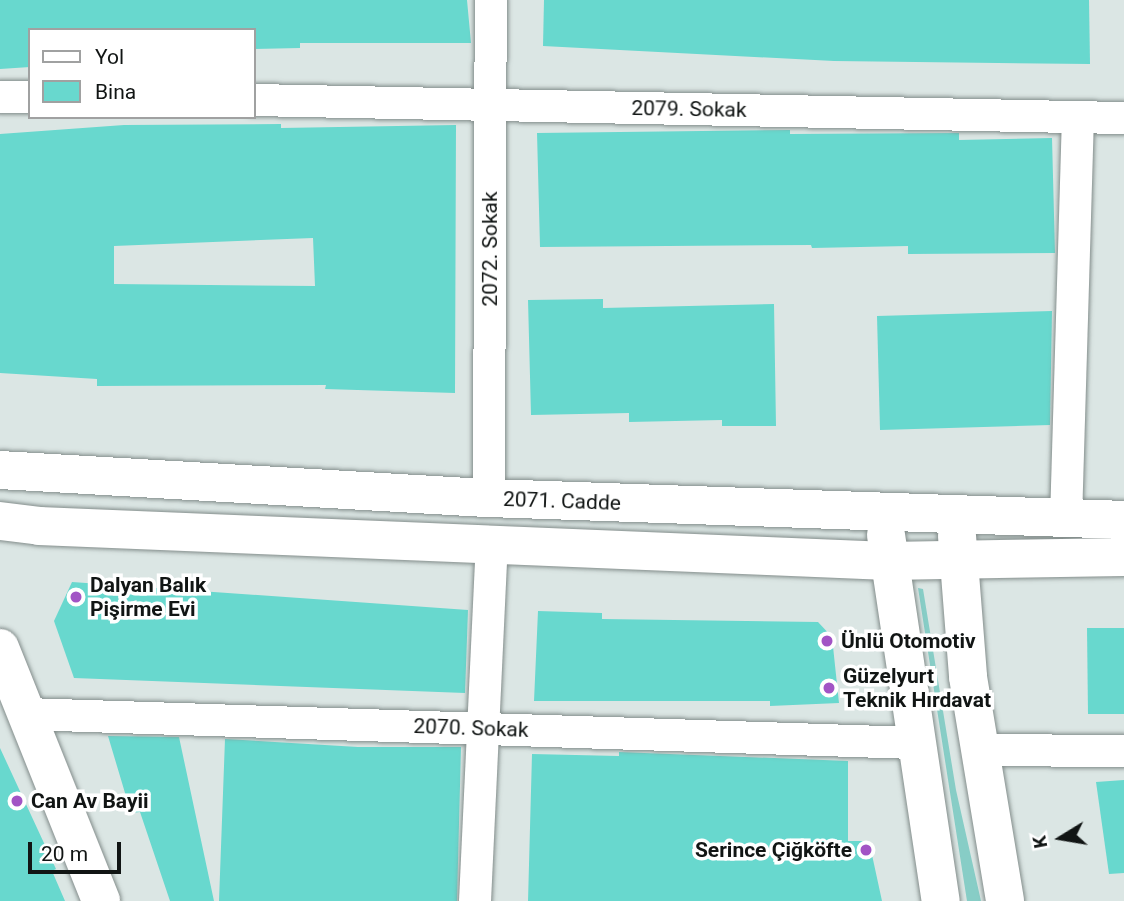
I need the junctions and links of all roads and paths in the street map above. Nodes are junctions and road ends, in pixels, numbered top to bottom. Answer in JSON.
{"nodes":[{"id":1,"x":491,"y":0,"type":"edge"},
{"id":2,"x":0,"y":97,"type":"edge"},
{"id":3,"x":28,"y":97,"type":"edge"},
{"id":4,"x":256,"y":100,"type":"edge"},
{"id":5,"x":491,"y":105,"type":"junction"},
{"id":6,"x":1078,"y":117,"type":"junction"},
{"id":7,"x":1124,"y":118,"type":"edge"},
{"id":8,"x":0,"y":470,"type":"edge"},
{"id":9,"x":489,"y":498,"type":"junction"},
{"id":10,"x":885,"y":512,"type":"junction"},
{"id":11,"x":956,"y":514,"type":"junction"},
{"id":12,"x":1066,"y":520,"type":"junction"},
{"id":13,"x":1124,"y":520,"type":"edge"},
{"id":14,"x":0,"y":521,"type":"edge"},
{"id":15,"x":492,"y":545,"type":"junction"},
{"id":16,"x":1124,"y":557,"type":"edge"},
{"id":17,"x":958,"y":559,"type":"junction"},
{"id":18,"x":888,"y":561,"type":"junction"},
{"id":19,"x":1,"y":654,"type":"edge"},
{"id":20,"x":26,"y":714,"type":"junction"},
{"id":21,"x":483,"y":729,"type":"junction"},
{"id":22,"x":916,"y":743,"type":"junction"},
{"id":23,"x":979,"y":750,"type":"junction"},
{"id":24,"x":1124,"y":751,"type":"edge"},
{"id":25,"x":101,"y":901,"type":"edge"},
{"id":26,"x":475,"y":901,"type":"edge"},
{"id":27,"x":941,"y":901,"type":"edge"},
{"id":28,"x":1005,"y":901,"type":"edge"}],
"edges":[{"from":1,"to":5,"type":"street","name":"2072. Sokak"},
{"from":2,"to":3,"type":"street"},
{"from":4,"to":5,"type":"street","name":"2079. Sokak"},
{"from":5,"to":6,"type":"street","name":"2079. Sokak"},
{"from":5,"to":9,"type":"street","name":"2072. Sokak"},
{"from":6,"to":7,"type":"street","name":"2079. Sokak"},
{"from":6,"to":12,"type":"street"},
{"from":8,"to":9,"type":"street","name":"2071. Cadde"},
{"from":9,"to":10,"type":"street","name":"2071. Cadde"},
{"from":10,"to":11,"type":"street","name":"2071. Cadde"},
{"from":10,"to":18,"type":"street"},
{"from":11,"to":12,"type":"street","name":"2071. Cadde"},
{"from":11,"to":17,"type":"street"},
{"from":12,"to":13,"type":"street","name":"2071. Cadde"},
{"from":14,"to":15,"type":"street"},
{"from":15,"to":18,"type":"street"},
{"from":15,"to":21,"type":"street"},
{"from":16,"to":17,"type":"street"},
{"from":17,"to":18,"type":"street"},
{"from":17,"to":23,"type":"street"},
{"from":18,"to":22,"type":"street"},
{"from":19,"to":20,"type":"street"},
{"from":20,"to":21,"type":"street","name":"2070. Sokak"},
{"from":20,"to":25,"type":"street"},
{"from":21,"to":22,"type":"street","name":"2070. Sokak"},
{"from":21,"to":26,"type":"street"},
{"from":22,"to":27,"type":"street"},
{"from":23,"to":24,"type":"street"},
{"from":23,"to":28,"type":"street"}]}
